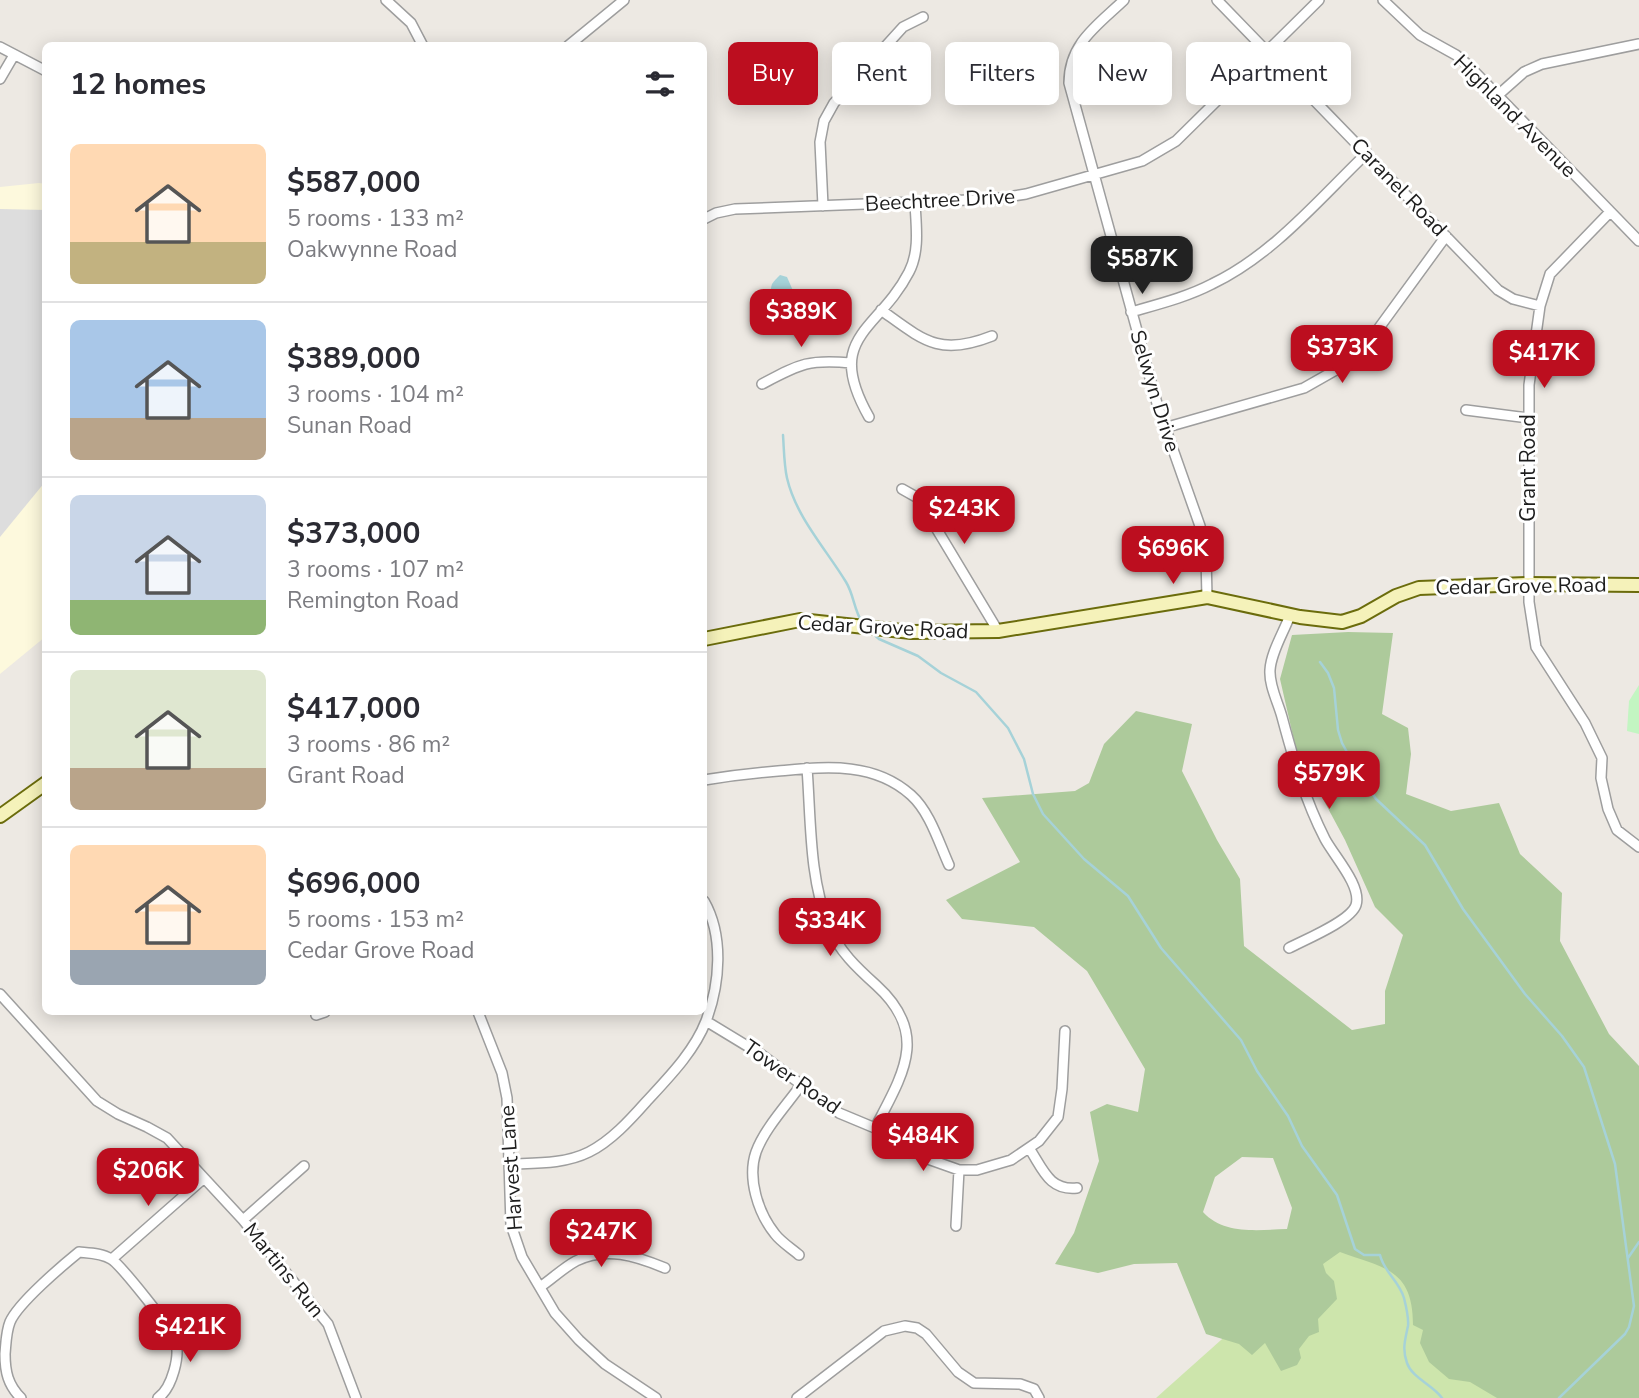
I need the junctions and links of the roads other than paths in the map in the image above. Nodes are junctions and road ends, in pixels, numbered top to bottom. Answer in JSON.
{"nodes":[{"id":1,"x":386,"y":0,"type":"edge"},
{"id":2,"x":624,"y":0,"type":"edge"},
{"id":3,"x":1124,"y":0,"type":"edge"},
{"id":4,"x":1217,"y":0,"type":"edge"},
{"id":5,"x":1319,"y":0,"type":"edge"},
{"id":6,"x":1383,"y":0,"type":"edge"},
{"id":7,"x":923,"y":18,"type":"dead end"},
{"id":8,"x":421,"y":42,"type":"edge"},
{"id":9,"x":573,"y":42,"type":"edge"},
{"id":10,"x":1259,"y":42,"type":"edge"},
{"id":11,"x":1277,"y":42,"type":"edge"},
{"id":12,"x":1639,"y":44,"type":"edge"},
{"id":13,"x":0,"y":47,"type":"edge"},
{"id":14,"x":14,"y":55,"type":"junction"},
{"id":15,"x":42,"y":69,"type":"edge"},
{"id":16,"x":0,"y":79,"type":"edge"},
{"id":17,"x":1497,"y":96,"type":"junction"},
{"id":18,"x":1213,"y":105,"type":"edge"},
{"id":19,"x":1320,"y":105,"type":"edge"},
{"id":20,"x":1367,"y":153,"type":"junction"},
{"id":21,"x":1093,"y":175,"type":"junction"},
{"id":22,"x":915,"y":203,"type":"junction"},
{"id":23,"x":823,"y":206,"type":"junction"},
{"id":24,"x":1610,"y":212,"type":"junction"},
{"id":25,"x":707,"y":218,"type":"edge"},
{"id":26,"x":1446,"y":236,"type":"junction"},
{"id":27,"x":1639,"y":241,"type":"edge"},
{"id":28,"x":1539,"y":306,"type":"junction"},
{"id":29,"x":881,"y":310,"type":"junction"},
{"id":30,"x":1131,"y":312,"type":"junction"},
{"id":31,"x":992,"y":336,"type":"dead end"},
{"id":32,"x":851,"y":363,"type":"junction"},
{"id":33,"x":762,"y":383,"type":"dead end"},
{"id":34,"x":1466,"y":410,"type":"dead end"},
{"id":35,"x":869,"y":417,"type":"dead end"},
{"id":36,"x":1528,"y":418,"type":"junction"},
{"id":37,"x":1164,"y":428,"type":"junction"},
{"id":38,"x":902,"y":489,"type":"dead end"},
{"id":39,"x":1529,"y":584,"type":"junction"},
{"id":40,"x":1639,"y":585,"type":"edge"},
{"id":41,"x":1207,"y":597,"type":"junction"},
{"id":42,"x":1290,"y":615,"type":"junction"},
{"id":43,"x":998,"y":631,"type":"junction"},
{"id":44,"x":707,"y":638,"type":"edge"},
{"id":45,"x":807,"y":768,"type":"junction"},
{"id":46,"x":707,"y":780,"type":"edge"},
{"id":47,"x":42,"y":786,"type":"edge"},
{"id":48,"x":0,"y":816,"type":"edge"},
{"id":49,"x":1639,"y":847,"type":"edge"},
{"id":50,"x":949,"y":865,"type":"dead end"},
{"id":51,"x":707,"y":908,"type":"edge"},
{"id":52,"x":1289,"y":948,"type":"dead end"},
{"id":53,"x":0,"y":994,"type":"edge"},
{"id":54,"x":479,"y":1015,"type":"edge"},
{"id":55,"x":706,"y":1021,"type":"junction"},
{"id":56,"x":1065,"y":1031,"type":"dead end"},
{"id":57,"x":801,"y":1085,"type":"junction"},
{"id":58,"x":875,"y":1128,"type":"junction"},
{"id":59,"x":1028,"y":1148,"type":"junction"},
{"id":60,"x":511,"y":1164,"type":"junction"},
{"id":61,"x":304,"y":1166,"type":"dead end"},
{"id":62,"x":959,"y":1170,"type":"junction"},
{"id":63,"x":203,"y":1179,"type":"junction"},
{"id":64,"x":1077,"y":1188,"type":"dead end"},
{"id":65,"x":243,"y":1220,"type":"junction"},
{"id":66,"x":956,"y":1226,"type":"dead end"},
{"id":67,"x":799,"y":1255,"type":"dead end"},
{"id":68,"x":112,"y":1259,"type":"junction"},
{"id":69,"x":665,"y":1268,"type":"dead end"},
{"id":70,"x":540,"y":1287,"type":"junction"},
{"id":71,"x":21,"y":1398,"type":"edge"},
{"id":72,"x":158,"y":1398,"type":"edge"},
{"id":73,"x":356,"y":1398,"type":"edge"},
{"id":74,"x":656,"y":1398,"type":"edge"},
{"id":75,"x":797,"y":1398,"type":"edge"},
{"id":76,"x":1039,"y":1398,"type":"edge"}],
"edges":[{"from":1,"to":8,"type":"street"},
{"from":2,"to":9,"type":"street"},
{"from":3,"to":21,"type":"street","name":"Selwyn Drive"},
{"from":4,"to":10,"type":"street"},
{"from":5,"to":11,"type":"street","name":"Beechtree Drive"},
{"from":6,"to":17,"type":"street","name":"Highland Avenue"},
{"from":7,"to":23,"type":"street"},
{"from":12,"to":17,"type":"street"},
{"from":13,"to":14,"type":"street"},
{"from":14,"to":15,"type":"street"},
{"from":14,"to":16,"type":"street"},
{"from":17,"to":24,"type":"street","name":"Highland Avenue"},
{"from":18,"to":21,"type":"street","name":"Beechtree Drive"},
{"from":19,"to":20,"type":"street","name":"Caranel Road"},
{"from":20,"to":26,"type":"street","name":"Caranel Road"},
{"from":20,"to":30,"type":"street"},
{"from":21,"to":22,"type":"street","name":"Beechtree Drive"},
{"from":21,"to":30,"type":"street","name":"Selwyn Drive"},
{"from":22,"to":23,"type":"street","name":"Beechtree Drive"},
{"from":22,"to":29,"type":"street"},
{"from":23,"to":25,"type":"street","name":"Beechtree Drive"},
{"from":24,"to":27,"type":"street","name":"Highland Avenue"},
{"from":24,"to":28,"type":"street","name":"Grant Road"},
{"from":26,"to":28,"type":"street","name":"Caranel Road"},
{"from":26,"to":37,"type":"street"},
{"from":28,"to":36,"type":"street","name":"Grant Road"},
{"from":29,"to":31,"type":"street"},
{"from":29,"to":32,"type":"street"},
{"from":30,"to":37,"type":"street","name":"Selwyn Drive"},
{"from":32,"to":33,"type":"street"},
{"from":32,"to":35,"type":"street"},
{"from":34,"to":36,"type":"street"},
{"from":36,"to":39,"type":"street","name":"Grant Road"},
{"from":37,"to":41,"type":"street","name":"Selwyn Drive"},
{"from":38,"to":43,"type":"street"},
{"from":39,"to":40,"type":"street","name":"Cedar Grove Road"},
{"from":39,"to":42,"type":"street","name":"Cedar Grove Road"},
{"from":39,"to":49,"type":"street","name":"Grant Road"},
{"from":41,"to":42,"type":"street","name":"Cedar Grove Road"},
{"from":41,"to":43,"type":"street","name":"Cedar Grove Road"},
{"from":42,"to":52,"type":"street"},
{"from":43,"to":44,"type":"street","name":"Cedar Grove Road"},
{"from":45,"to":46,"type":"street"},
{"from":45,"to":50,"type":"street"},
{"from":45,"to":58,"type":"street"},
{"from":47,"to":48,"type":"street"},
{"from":51,"to":55,"type":"street"},
{"from":53,"to":63,"type":"street","name":"Martins Run"},
{"from":54,"to":60,"type":"street","name":"Harvest Lane"},
{"from":55,"to":57,"type":"street","name":"Tower Road"},
{"from":55,"to":60,"type":"street"},
{"from":56,"to":59,"type":"street","name":"Tower Road"},
{"from":57,"to":58,"type":"street","name":"Tower Road"},
{"from":57,"to":67,"type":"street"},
{"from":58,"to":62,"type":"street","name":"Tower Road"},
{"from":59,"to":62,"type":"street","name":"Tower Road"},
{"from":59,"to":64,"type":"street"},
{"from":60,"to":70,"type":"street","name":"Harvest Lane"},
{"from":61,"to":65,"type":"street"},
{"from":62,"to":66,"type":"street"},
{"from":63,"to":65,"type":"street","name":"Martins Run"},
{"from":63,"to":68,"type":"street"},
{"from":65,"to":73,"type":"street","name":"Martins Run"},
{"from":68,"to":71,"type":"street"},
{"from":68,"to":72,"type":"street"},
{"from":69,"to":70,"type":"street"},
{"from":70,"to":74,"type":"street","name":"Harvest Lane"},
{"from":75,"to":76,"type":"street"}]}
